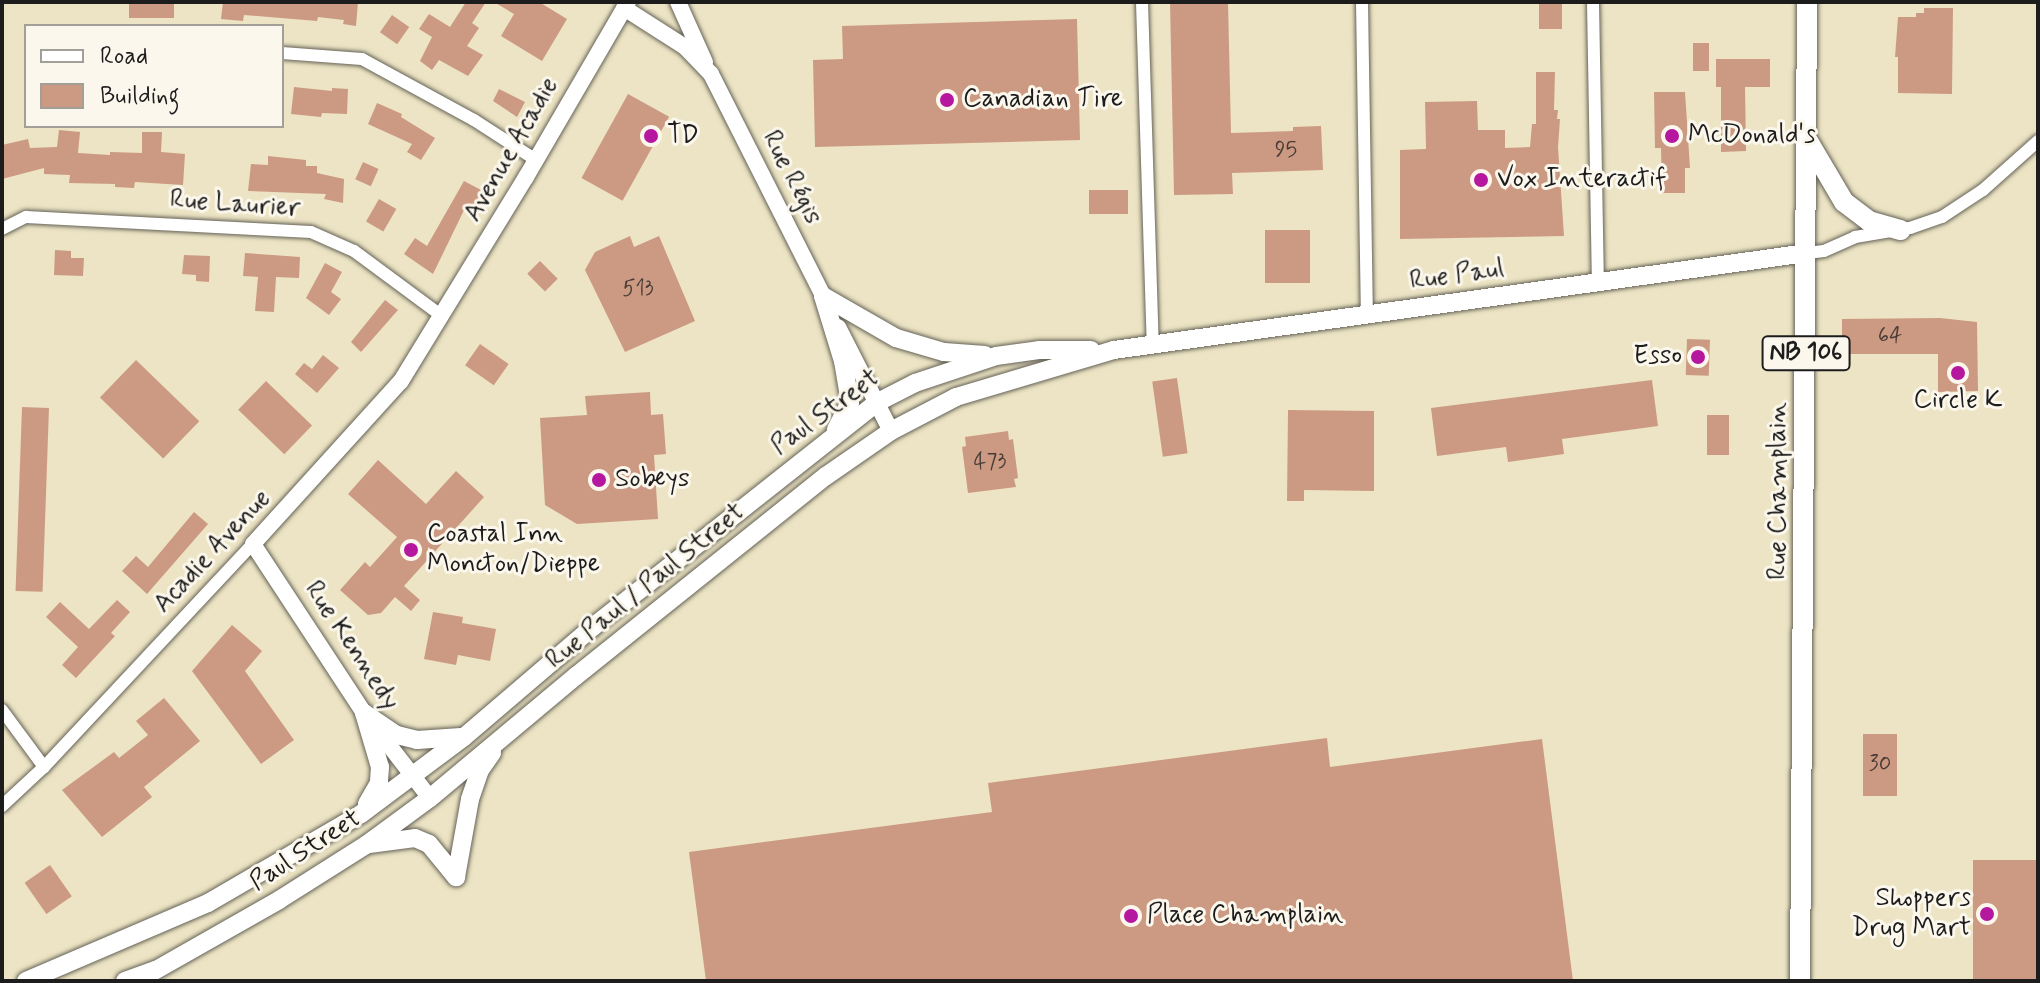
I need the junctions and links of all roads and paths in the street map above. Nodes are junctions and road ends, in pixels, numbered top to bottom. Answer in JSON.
{"nodes":[{"id":1,"x":678,"y":2,"type":"edge"},
{"id":2,"x":1142,"y":2,"type":"edge"},
{"id":3,"x":1362,"y":2,"type":"edge"},
{"id":4,"x":1593,"y":2,"type":"edge"},
{"id":5,"x":1807,"y":2,"type":"edge"},
{"id":6,"x":625,"y":3,"type":"edge"},
{"id":7,"x":284,"y":53,"type":"edge"},
{"id":8,"x":711,"y":74,"type":"junction"},
{"id":9,"x":1807,"y":140,"type":"junction"},
{"id":10,"x":2038,"y":141,"type":"edge"},
{"id":11,"x":536,"y":160,"type":"junction"},
{"id":12,"x":2,"y":229,"type":"edge"},
{"id":13,"x":1901,"y":230,"type":"junction"},
{"id":14,"x":1815,"y":252,"type":"junction"},
{"id":15,"x":1598,"y":282,"type":"junction"},
{"id":16,"x":823,"y":296,"type":"junction"},
{"id":17,"x":1367,"y":315,"type":"junction"},
{"id":18,"x":442,"y":316,"type":"junction"},
{"id":19,"x":1153,"y":344,"type":"junction"},
{"id":20,"x":1114,"y":350,"type":"junction"},
{"id":21,"x":996,"y":356,"type":"junction"},
{"id":22,"x":876,"y":403,"type":"junction"},
{"id":23,"x":891,"y":431,"type":"junction"},
{"id":24,"x":824,"y":444,"type":"junction"},
{"id":25,"x":826,"y":476,"type":"joint"},
{"id":26,"x":253,"y":544,"type":"junction"},
{"id":27,"x":2,"y":710,"type":"edge"},
{"id":28,"x":364,"y":713,"type":"junction"},
{"id":29,"x":464,"y":737,"type":"junction"},
{"id":30,"x":500,"y":741,"type":"junction"},
{"id":31,"x":44,"y":767,"type":"junction"},
{"id":32,"x":412,"y":773,"type":"junction"},
{"id":33,"x":430,"y":798,"type":"junction"},
{"id":34,"x":2,"y":806,"type":"edge"},
{"id":35,"x":361,"y":814,"type":"junction"},
{"id":36,"x":366,"y":845,"type":"junction"},
{"id":37,"x":26,"y":981,"type":"edge"},
{"id":38,"x":125,"y":981,"type":"edge"},
{"id":39,"x":1800,"y":981,"type":"edge"}],
"edges":[{"from":1,"to":8,"type":"street"},
{"from":2,"to":19,"type":"street"},
{"from":3,"to":17,"type":"street"},
{"from":4,"to":15,"type":"street"},
{"from":5,"to":9,"type":"main road","name":"Rue Champlain","number":"NB 106"},
{"from":6,"to":8,"type":"street","name":"Rue Régis"},
{"from":6,"to":11,"type":"street","name":"Avenue Acadie"},
{"from":7,"to":11,"type":"street"},
{"from":8,"to":16,"type":"street","name":"Rue Régis"},
{"from":9,"to":13,"type":"main road"},
{"from":9,"to":14,"type":"main road","name":"Rue Champlain","number":"NB 106"},
{"from":10,"to":13,"type":"street"},
{"from":11,"to":18,"type":"street","name":"Avenue Acadie"},
{"from":12,"to":18,"type":"street","name":"Rue Laurier"},
{"from":13,"to":14,"type":"street"},
{"from":14,"to":15,"type":"main road","name":"Rue Paul"},
{"from":14,"to":39,"type":"main road","name":"Rue Champlain","number":"NB 106"},
{"from":15,"to":17,"type":"main road","name":"Rue Paul"},
{"from":16,"to":21,"type":"main road"},
{"from":16,"to":22,"type":"street","name":"Rue Régis"},
{"from":16,"to":24,"type":"main road"},
{"from":17,"to":19,"type":"main road","name":"Rue Paul"},
{"from":18,"to":26,"type":"street","name":"Acadie Avenue"},
{"from":19,"to":20,"type":"main road","name":"Rue Paul"},
{"from":20,"to":21,"type":"main road","name":"Paul Street"},
{"from":20,"to":23,"type":"main road","name":"Paul Street"},
{"from":21,"to":22,"type":"main road","name":"Paul Street"},
{"from":22,"to":23,"type":"street","name":"Rue Régis"},
{"from":22,"to":24,"type":"main road","name":"Paul Street"},
{"from":23,"to":25,"type":"main road","name":"Paul Street"},
{"from":24,"to":29,"type":"main road","name":"Paul Street"},
{"from":25,"to":30,"type":"main road","name":"Rue Paul / Paul Street"},
{"from":26,"to":28,"type":"street","name":"Rue Kennedy"},
{"from":26,"to":31,"type":"street","name":"Acadie Avenue"},
{"from":27,"to":31,"type":"street"},
{"from":28,"to":29,"type":"main road"},
{"from":28,"to":32,"type":"street","name":"Rue Kennedy"},
{"from":28,"to":35,"type":"main road"},
{"from":29,"to":32,"type":"main road","name":"Paul Street"},
{"from":30,"to":33,"type":"main road","name":"Paul Street"},
{"from":30,"to":36,"type":"main road"},
{"from":31,"to":34,"type":"street","name":"Acadie Avenue"},
{"from":32,"to":33,"type":"street","name":"Rue Kennedy"},
{"from":32,"to":35,"type":"main road","name":"Paul Street"},
{"from":33,"to":36,"type":"main road","name":"Paul Street"},
{"from":35,"to":37,"type":"main road"},
{"from":36,"to":38,"type":"main road","name":"Paul Street"}]}
